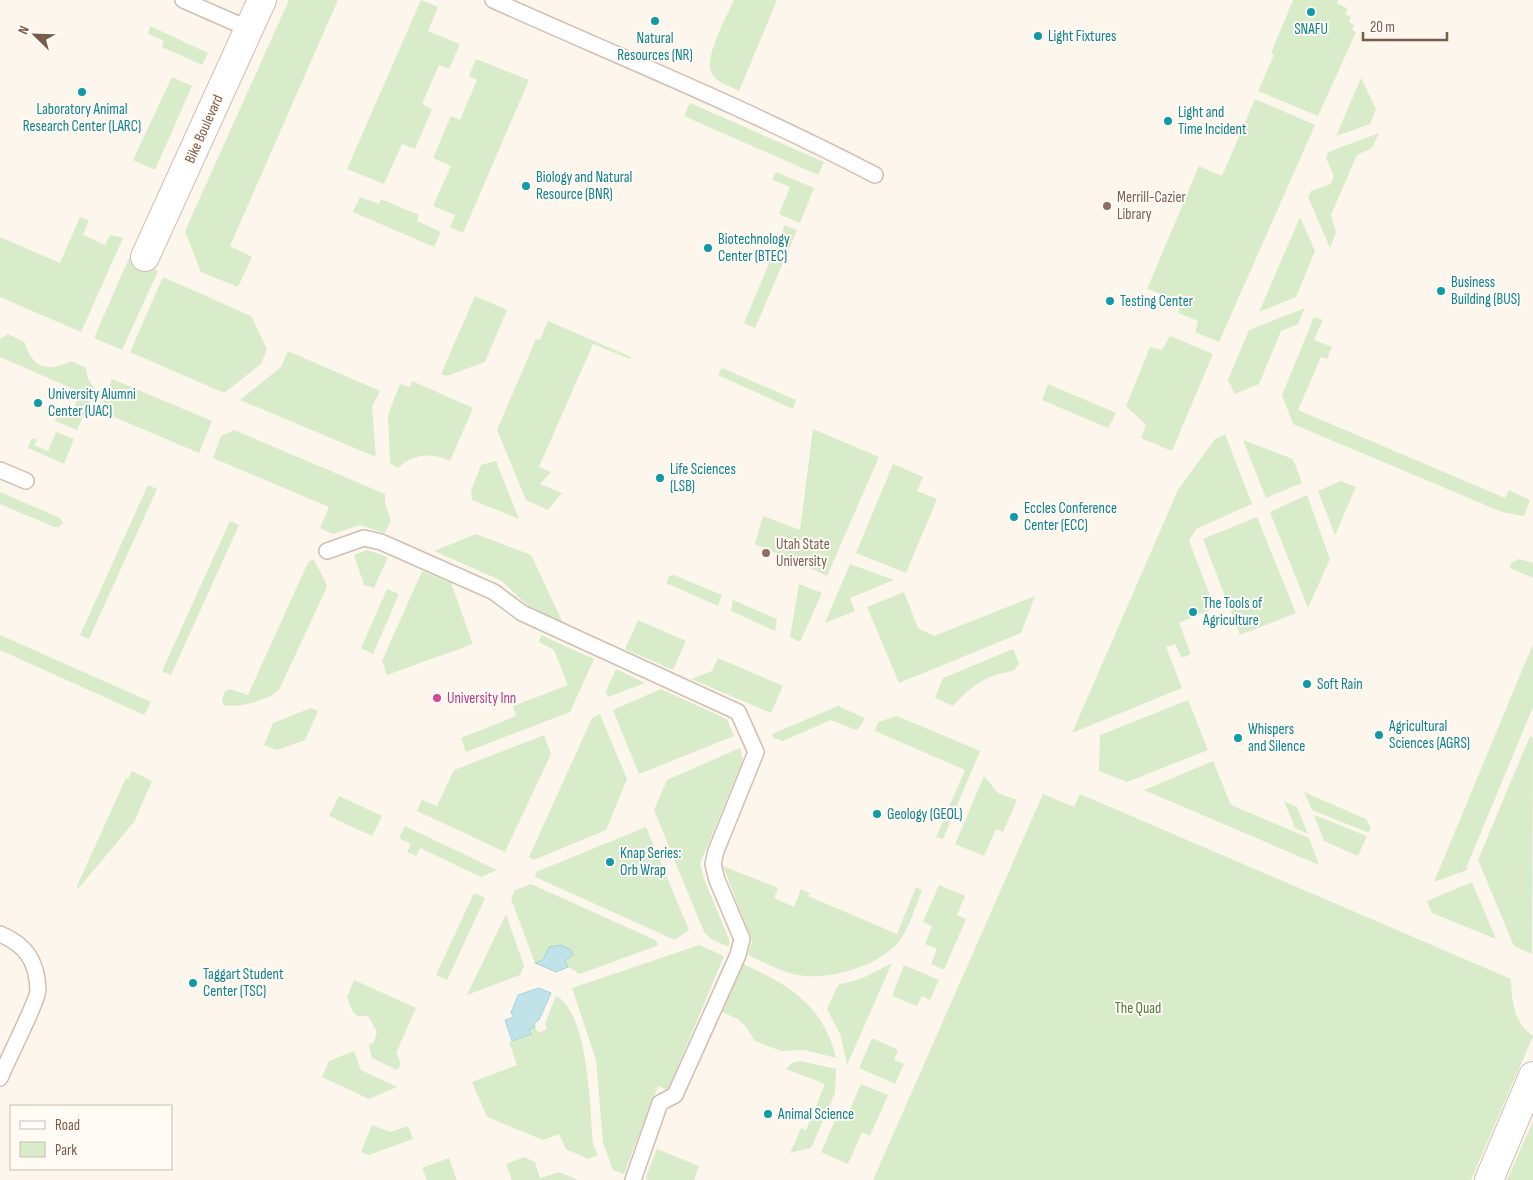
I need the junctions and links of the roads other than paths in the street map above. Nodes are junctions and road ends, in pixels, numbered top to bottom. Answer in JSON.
{"nodes":[{"id":1,"x":182,"y":0,"type":"edge"},
{"id":2,"x":262,"y":0,"type":"edge"},
{"id":3,"x":492,"y":0,"type":"edge"},
{"id":4,"x":249,"y":29,"type":"junction"},
{"id":5,"x":874,"y":175,"type":"dead end"},
{"id":6,"x":145,"y":257,"type":"dead end"},
{"id":7,"x":0,"y":470,"type":"edge"},
{"id":8,"x":26,"y":480,"type":"dead end"},
{"id":9,"x":327,"y":551,"type":"dead end"},
{"id":10,"x":0,"y":934,"type":"edge"},
{"id":11,"x":1533,"y":1076,"type":"edge"},
{"id":12,"x":0,"y":1078,"type":"edge"},
{"id":13,"x":633,"y":1180,"type":"edge"},
{"id":14,"x":1489,"y":1180,"type":"edge"}],
"edges":[{"from":1,"to":4,"type":"lane"},
{"from":2,"to":4,"type":"street","name":"Bike Boulevard"},
{"from":3,"to":5,"type":"lane"},
{"from":4,"to":6,"type":"street","name":"Bike Boulevard"},
{"from":7,"to":8,"type":"lane"},
{"from":9,"to":13,"type":"lane"},
{"from":10,"to":12,"type":"lane"},
{"from":11,"to":14,"type":"street"}]}
